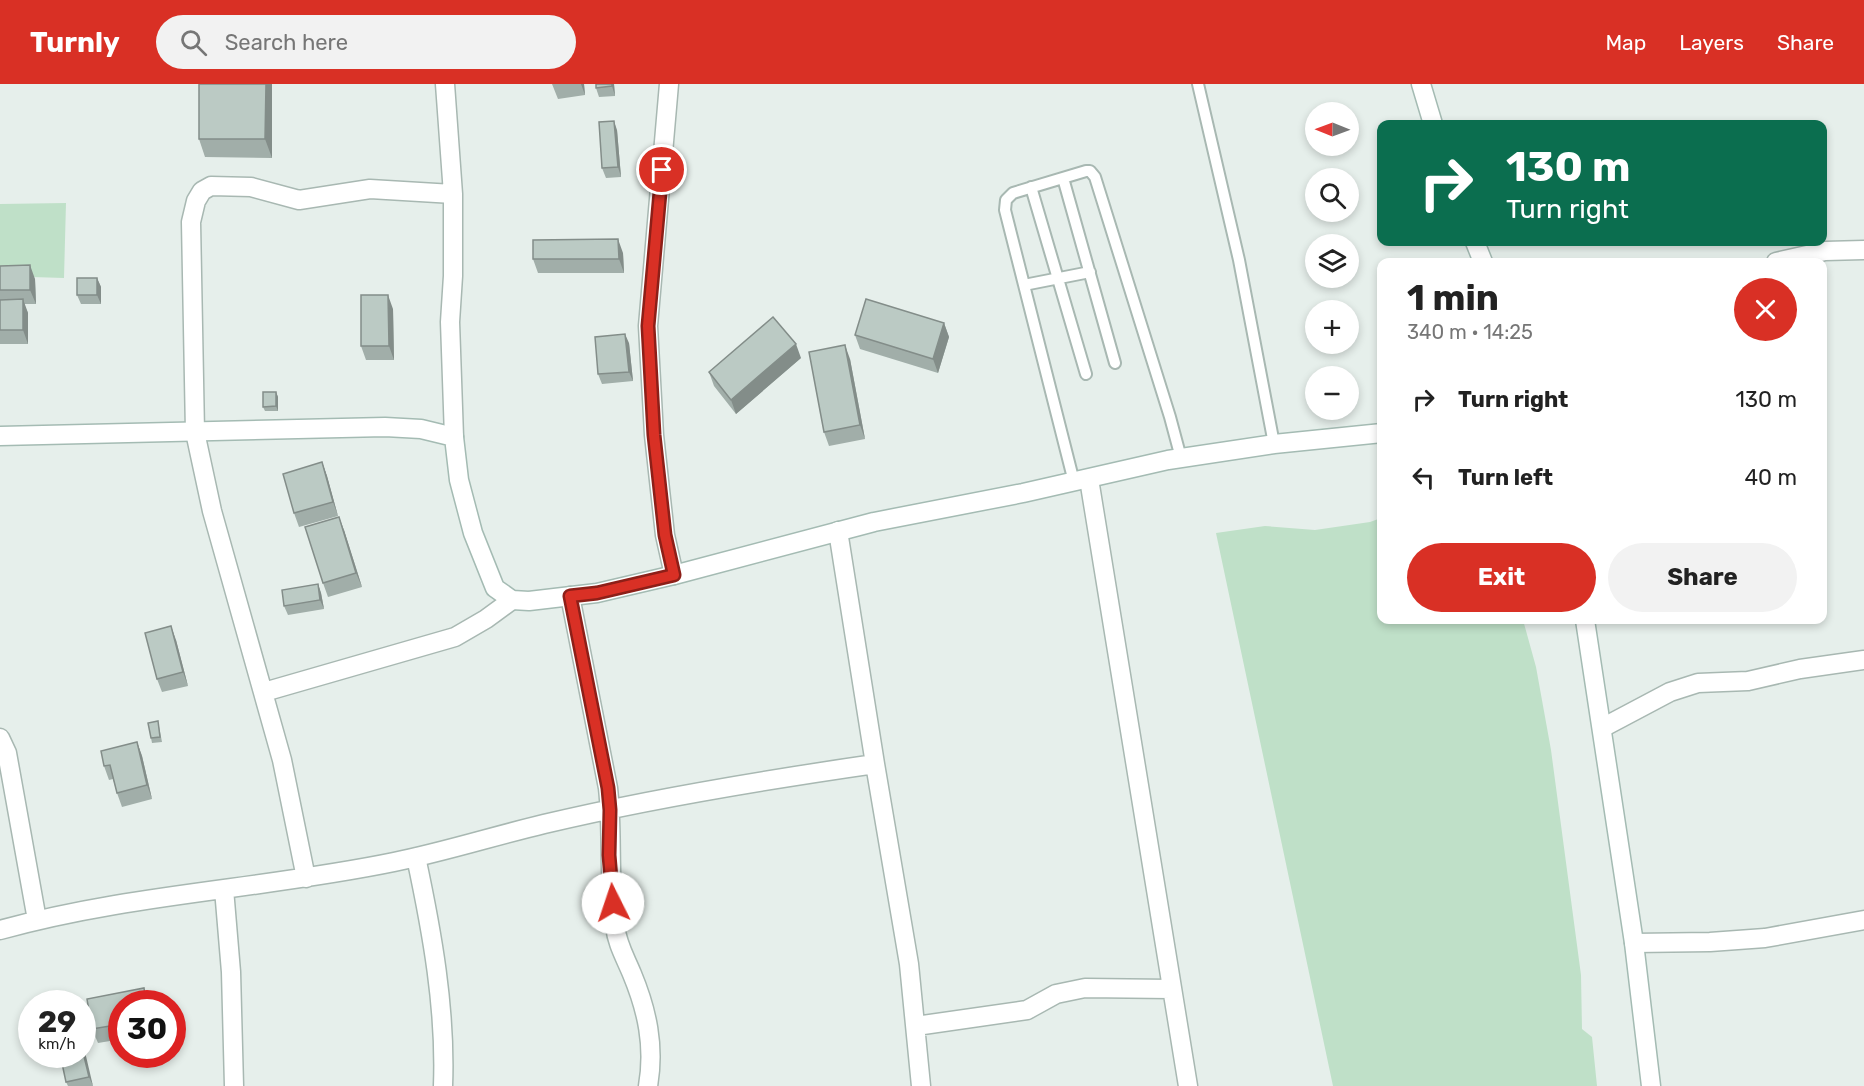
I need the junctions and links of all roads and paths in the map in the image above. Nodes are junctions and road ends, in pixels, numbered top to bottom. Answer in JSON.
{"nodes":[{"id":1,"x":445,"y":84,"type":"edge"},
{"id":2,"x":669,"y":84,"type":"edge"},
{"id":3,"x":1198,"y":84,"type":"edge"},
{"id":4,"x":1421,"y":84,"type":"edge"},
{"id":5,"x":1432,"y":120,"type":"edge"},
{"id":6,"x":1063,"y":178,"type":"junction"},
{"id":7,"x":1031,"y":187,"type":"junction"},
{"id":8,"x":453,"y":194,"type":"junction"},
{"id":9,"x":1864,"y":250,"type":"edge"},
{"id":10,"x":1794,"y":258,"type":"edge"},
{"id":11,"x":1090,"y":272,"type":"junction"},
{"id":12,"x":1058,"y":278,"type":"junction"},
{"id":13,"x":1024,"y":285,"type":"junction"},
{"id":14,"x":1115,"y":363,"type":"dead end"},
{"id":15,"x":1086,"y":374,"type":"dead end"},
{"id":16,"x":195,"y":432,"type":"junction"},
{"id":17,"x":1377,"y":434,"type":"edge"},
{"id":18,"x":0,"y":436,"type":"edge"},
{"id":19,"x":454,"y":438,"type":"junction"},
{"id":20,"x":1274,"y":444,"type":"junction"},
{"id":21,"x":1181,"y":458,"type":"junction"},
{"id":22,"x":1081,"y":481,"type":"junction"},
{"id":23,"x":838,"y":531,"type":"junction"},
{"id":24,"x":674,"y":575,"type":"junction"},
{"id":25,"x":570,"y":596,"type":"junction"},
{"id":26,"x":513,"y":600,"type":"junction"},
{"id":27,"x":1586,"y":624,"type":"edge"},
{"id":28,"x":1864,"y":660,"type":"edge"},
{"id":29,"x":264,"y":692,"type":"junction"},
{"id":30,"x":1602,"y":728,"type":"junction"},
{"id":31,"x":0,"y":738,"type":"edge"},
{"id":32,"x":875,"y":764,"type":"junction"},
{"id":33,"x":610,"y":810,"type":"junction"},
{"id":34,"x":416,"y":857,"type":"junction"},
{"id":35,"x":306,"y":878,"type":"junction"},
{"id":36,"x":224,"y":889,"type":"junction"},
{"id":37,"x":37,"y":920,"type":"junction"},
{"id":38,"x":1864,"y":920,"type":"edge"},
{"id":39,"x":0,"y":930,"type":"edge"},
{"id":40,"x":1634,"y":943,"type":"junction"},
{"id":41,"x":1171,"y":989,"type":"junction"},
{"id":42,"x":916,"y":1026,"type":"junction"},
{"id":43,"x":234,"y":1086,"type":"edge"},
{"id":44,"x":443,"y":1086,"type":"edge"},
{"id":45,"x":648,"y":1086,"type":"edge"},
{"id":46,"x":921,"y":1086,"type":"edge"},
{"id":47,"x":1188,"y":1086,"type":"edge"},
{"id":48,"x":1651,"y":1086,"type":"edge"}],
"edges":[{"from":1,"to":8,"type":"street"},
{"from":2,"to":24,"type":"street"},
{"from":3,"to":20,"type":"lane"},
{"from":4,"to":5,"type":"street"},
{"from":6,"to":7,"type":"lane"},
{"from":6,"to":11,"type":"lane"},
{"from":6,"to":21,"type":"lane"},
{"from":7,"to":12,"type":"lane"},
{"from":7,"to":13,"type":"lane"},
{"from":8,"to":16,"type":"street"},
{"from":8,"to":19,"type":"street"},
{"from":9,"to":10,"type":"street"},
{"from":11,"to":12,"type":"lane"},
{"from":11,"to":14,"type":"lane"},
{"from":12,"to":13,"type":"lane"},
{"from":12,"to":15,"type":"lane"},
{"from":13,"to":22,"type":"lane"},
{"from":16,"to":18,"type":"street"},
{"from":16,"to":19,"type":"street"},
{"from":16,"to":29,"type":"street"},
{"from":17,"to":20,"type":"street"},
{"from":19,"to":26,"type":"street"},
{"from":20,"to":21,"type":"street"},
{"from":21,"to":22,"type":"street"},
{"from":22,"to":23,"type":"street"},
{"from":22,"to":41,"type":"street"},
{"from":23,"to":24,"type":"street"},
{"from":23,"to":32,"type":"street"},
{"from":24,"to":25,"type":"street"},
{"from":25,"to":26,"type":"street"},
{"from":25,"to":33,"type":"street"},
{"from":26,"to":29,"type":"street"},
{"from":27,"to":30,"type":"street"},
{"from":28,"to":30,"type":"street"},
{"from":29,"to":35,"type":"street"},
{"from":30,"to":40,"type":"street"},
{"from":31,"to":37,"type":"street"},
{"from":32,"to":33,"type":"street"},
{"from":32,"to":42,"type":"street"},
{"from":33,"to":34,"type":"street"},
{"from":33,"to":45,"type":"street"},
{"from":34,"to":35,"type":"street"},
{"from":34,"to":44,"type":"street"},
{"from":35,"to":36,"type":"street"},
{"from":36,"to":37,"type":"street"},
{"from":36,"to":43,"type":"street"},
{"from":37,"to":39,"type":"street"},
{"from":38,"to":40,"type":"street"},
{"from":40,"to":48,"type":"street"},
{"from":41,"to":42,"type":"street"},
{"from":41,"to":47,"type":"street"},
{"from":42,"to":46,"type":"street"}]}
